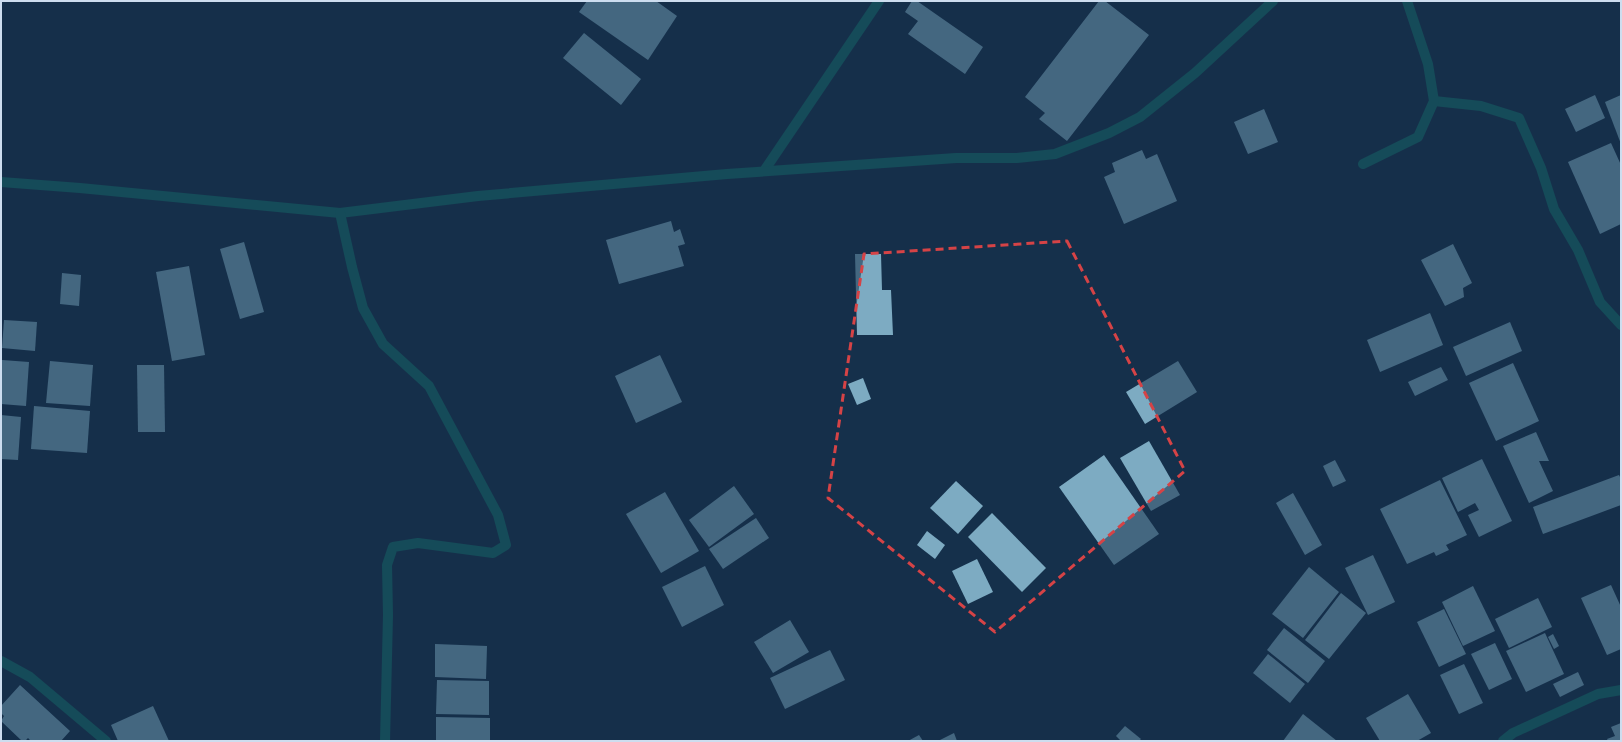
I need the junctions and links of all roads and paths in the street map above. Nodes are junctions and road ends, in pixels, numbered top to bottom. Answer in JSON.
{"nodes":[{"id":1,"x":879,"y":1,"type":"edge"},
{"id":2,"x":1273,"y":1,"type":"edge"},
{"id":3,"x":1408,"y":1,"type":"edge"},
{"id":4,"x":1434,"y":101,"type":"junction"},
{"id":5,"x":1363,"y":164,"type":"dead end"},
{"id":6,"x":764,"y":171,"type":"junction"},
{"id":7,"x":1,"y":182,"type":"edge"},
{"id":8,"x":340,"y":213,"type":"junction"},
{"id":9,"x":1621,"y":326,"type":"edge"},
{"id":10,"x":1,"y":661,"type":"edge"},
{"id":11,"x":1621,"y":690,"type":"edge"},
{"id":12,"x":106,"y":741,"type":"edge"},
{"id":13,"x":385,"y":741,"type":"edge"},
{"id":14,"x":1503,"y":741,"type":"edge"}],
"edges":[{"from":1,"to":6,"type":"street"},
{"from":2,"to":6,"type":"street"},
{"from":3,"to":4,"type":"street"},
{"from":4,"to":5,"type":"street"},
{"from":4,"to":9,"type":"street"},
{"from":6,"to":8,"type":"street"},
{"from":7,"to":8,"type":"street"},
{"from":8,"to":13,"type":"street"},
{"from":10,"to":12,"type":"street"},
{"from":11,"to":14,"type":"street"}]}
